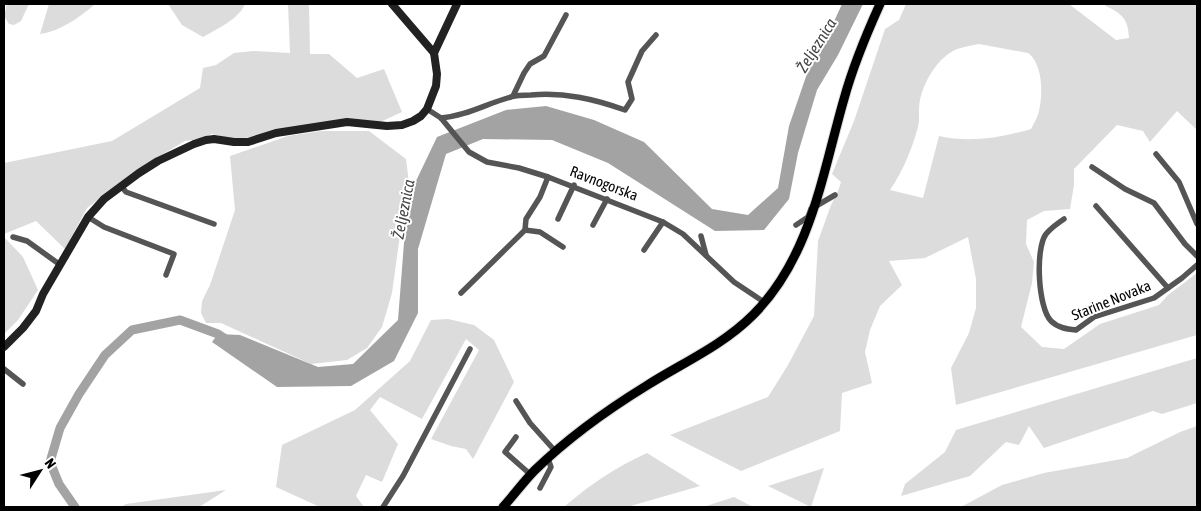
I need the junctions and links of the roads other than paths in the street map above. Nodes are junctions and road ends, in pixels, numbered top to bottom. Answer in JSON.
{"nodes":[{"id":1,"x":392,"y":4,"type":"edge"},
{"id":2,"x":458,"y":4,"type":"edge"},
{"id":3,"x":880,"y":4,"type":"edge"},
{"id":4,"x":566,"y":15,"type":"dead end"},
{"id":5,"x":656,"y":35,"type":"dead end"},
{"id":6,"x":434,"y":53,"type":"junction"},
{"id":7,"x":514,"y":96,"type":"junction"},
{"id":8,"x":427,"y":108,"type":"junction"},
{"id":9,"x":443,"y":121,"type":"junction"},
{"id":10,"x":1156,"y":154,"type":"dead end"},
{"id":11,"x":1092,"y":167,"type":"dead end"},
{"id":12,"x":548,"y":177,"type":"junction"},
{"id":13,"x":574,"y":186,"type":"junction"},
{"id":14,"x":122,"y":187,"type":"junction"},
{"id":15,"x":835,"y":195,"type":"dead end"},
{"id":16,"x":607,"y":199,"type":"junction"},
{"id":17,"x":1096,"y":206,"type":"dead end"},
{"id":18,"x":814,"y":207,"type":"junction"},
{"id":19,"x":88,"y":217,"type":"junction"},
{"id":20,"x":558,"y":219,"type":"dead end"},
{"id":21,"x":1064,"y":219,"type":"dead end"},
{"id":22,"x":663,"y":222,"type":"junction"},
{"id":23,"x":214,"y":224,"type":"dead end"},
{"id":24,"x":1197,"y":224,"type":"edge"},
{"id":25,"x":593,"y":225,"type":"dead end"},
{"id":26,"x":796,"y":225,"type":"dead end"},
{"id":27,"x":525,"y":230,"type":"junction"},
{"id":28,"x":700,"y":236,"type":"dead end"},
{"id":29,"x":13,"y":237,"type":"dead end"},
{"id":30,"x":563,"y":247,"type":"dead end"},
{"id":31,"x":644,"y":250,"type":"dead end"},
{"id":32,"x":1197,"y":256,"type":"edge"},
{"id":33,"x":707,"y":257,"type":"junction"},
{"id":34,"x":59,"y":264,"type":"junction"},
{"id":35,"x":1197,"y":265,"type":"edge"},
{"id":36,"x":166,"y":275,"type":"dead end"},
{"id":37,"x":1168,"y":288,"type":"junction"},
{"id":38,"x":461,"y":293,"type":"dead end"},
{"id":39,"x":764,"y":302,"type":"junction"},
{"id":40,"x":4,"y":346,"type":"edge"},
{"id":41,"x":470,"y":349,"type":"dead end"},
{"id":42,"x":4,"y":369,"type":"edge"},
{"id":43,"x":23,"y":384,"type":"dead end"},
{"id":44,"x":516,"y":401,"type":"dead end"},
{"id":45,"x":516,"y":437,"type":"dead end"},
{"id":46,"x":556,"y":452,"type":"junction"},
{"id":47,"x":548,"y":459,"type":"junction"},
{"id":48,"x":531,"y":475,"type":"junction"},
{"id":49,"x":540,"y":488,"type":"dead end"},
{"id":50,"x":383,"y":507,"type":"edge"},
{"id":51,"x":503,"y":507,"type":"edge"}],
"edges":[{"from":1,"to":6,"type":"street"},
{"from":2,"to":6,"type":"street"},
{"from":3,"to":18,"type":"main road"},
{"from":4,"to":7,"type":"street"},
{"from":5,"to":7,"type":"street"},
{"from":6,"to":8,"type":"street"},
{"from":7,"to":9,"type":"street"},
{"from":8,"to":9,"type":"street","name":"Ravnogorska"},
{"from":8,"to":14,"type":"street"},
{"from":9,"to":12,"type":"street","name":"Ravnogorska"},
{"from":10,"to":24,"type":"street"},
{"from":11,"to":32,"type":"street"},
{"from":12,"to":13,"type":"street","name":"Ravnogorska"},
{"from":12,"to":27,"type":"street"},
{"from":13,"to":16,"type":"street","name":"Ravnogorska"},
{"from":13,"to":20,"type":"street"},
{"from":14,"to":19,"type":"street"},
{"from":14,"to":23,"type":"street"},
{"from":15,"to":18,"type":"street"},
{"from":16,"to":22,"type":"street","name":"Ravnogorska"},
{"from":16,"to":25,"type":"street"},
{"from":17,"to":37,"type":"street"},
{"from":18,"to":26,"type":"street"},
{"from":18,"to":39,"type":"main road"},
{"from":19,"to":34,"type":"street"},
{"from":19,"to":36,"type":"street"},
{"from":21,"to":37,"type":"street","name":"Starine Novaka"},
{"from":22,"to":31,"type":"street"},
{"from":22,"to":33,"type":"street","name":"Ravnogorska"},
{"from":27,"to":30,"type":"street"},
{"from":27,"to":38,"type":"street"},
{"from":28,"to":33,"type":"street"},
{"from":29,"to":34,"type":"street"},
{"from":33,"to":39,"type":"street","name":"Ravnogorska"},
{"from":34,"to":40,"type":"street"},
{"from":35,"to":37,"type":"street","name":"Starine Novaka"},
{"from":39,"to":46,"type":"main road"},
{"from":41,"to":50,"type":"street"},
{"from":42,"to":43,"type":"street"},
{"from":44,"to":46,"type":"street"},
{"from":45,"to":48,"type":"street"},
{"from":46,"to":47,"type":"main road"},
{"from":47,"to":48,"type":"main road"},
{"from":47,"to":49,"type":"street"},
{"from":48,"to":51,"type":"main road"}]}
